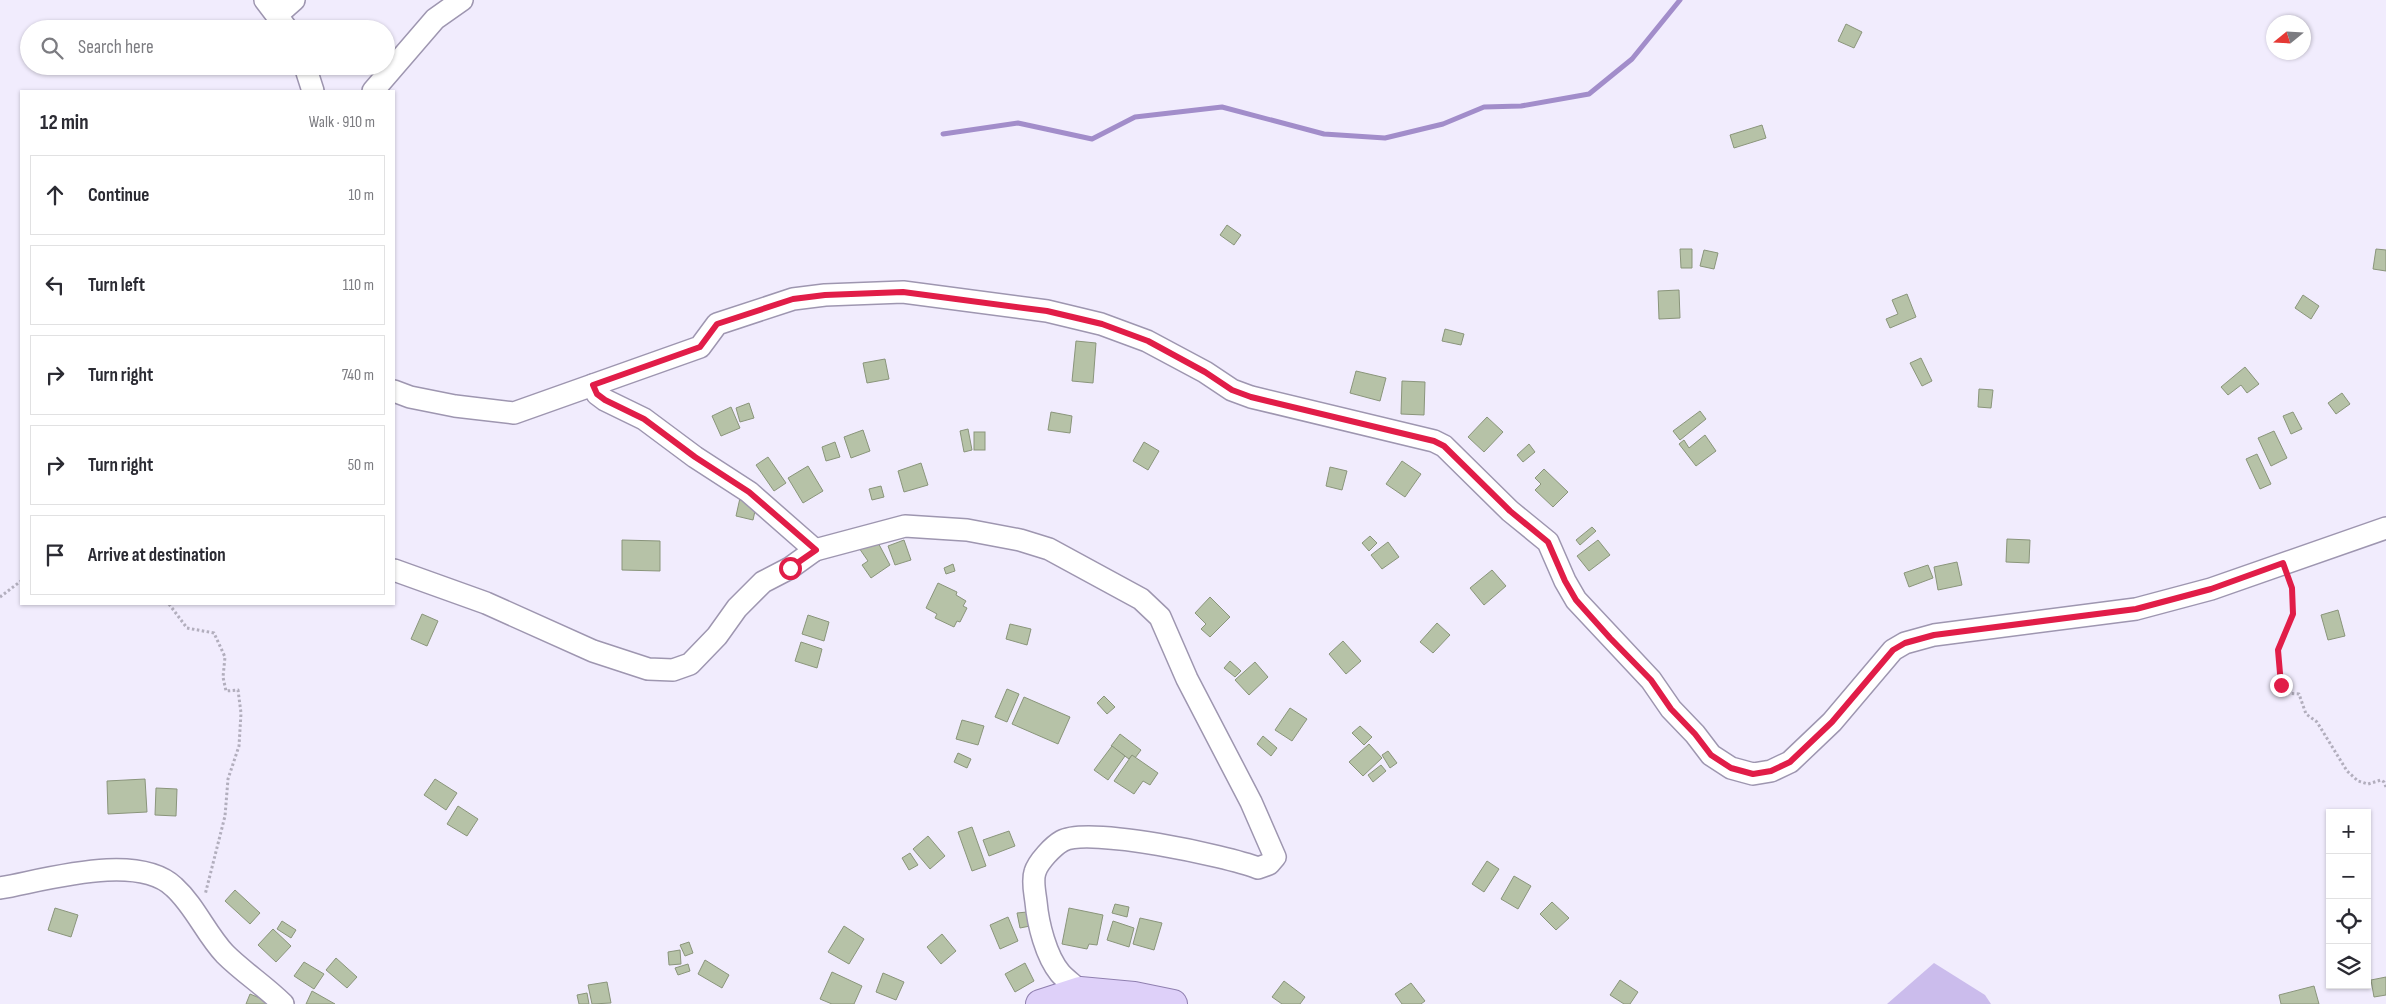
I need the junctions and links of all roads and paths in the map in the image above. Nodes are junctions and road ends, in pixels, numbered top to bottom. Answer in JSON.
{"nodes":[{"id":1,"x":294,"y":0,"type":"edge"},
{"id":2,"x":462,"y":0,"type":"edge"},
{"id":3,"x":276,"y":14,"type":"edge"},
{"id":4,"x":395,"y":65,"type":"edge"},
{"id":5,"x":387,"y":75,"type":"edge"},
{"id":6,"x":309,"y":77,"type":"edge"},
{"id":7,"x":321,"y":90,"type":"edge"},
{"id":8,"x":374,"y":90,"type":"edge"},
{"id":9,"x":593,"y":385,"type":"junction"},
{"id":10,"x":395,"y":391,"type":"edge"},
{"id":11,"x":2386,"y":528,"type":"edge"},
{"id":12,"x":816,"y":550,"type":"junction"},
{"id":13,"x":2283,"y":563,"type":"junction"},
{"id":14,"x":395,"y":570,"type":"edge"},
{"id":15,"x":20,"y":582,"type":"edge"},
{"id":16,"x":0,"y":597,"type":"edge"},
{"id":17,"x":170,"y":605,"type":"edge"},
{"id":18,"x":2386,"y":788,"type":"edge"},
{"id":19,"x":0,"y":888,"type":"edge"},
{"id":20,"x":198,"y":918,"type":"junction"},
{"id":21,"x":1080,"y":991,"type":"junction"},
{"id":22,"x":283,"y":1004,"type":"edge"},
{"id":23,"x":1040,"y":1004,"type":"edge"},
{"id":24,"x":1173,"y":1004,"type":"edge"}],
"edges":[{"from":1,"to":3,"type":"street"},
{"from":2,"to":4,"type":"street"},
{"from":5,"to":8,"type":"street"},
{"from":6,"to":7,"type":"street"},
{"from":9,"to":10,"type":"street"},
{"from":9,"to":12,"type":"street"},
{"from":9,"to":13,"type":"street"},
{"from":11,"to":13,"type":"street"},
{"from":12,"to":14,"type":"street"},
{"from":12,"to":21,"type":"street"},
{"from":13,"to":18,"type":"path"},
{"from":15,"to":16,"type":"path"},
{"from":17,"to":20,"type":"path"},
{"from":19,"to":20,"type":"street"},
{"from":20,"to":22,"type":"street"},
{"from":21,"to":23,"type":"main road"},
{"from":21,"to":24,"type":"main road"}]}
